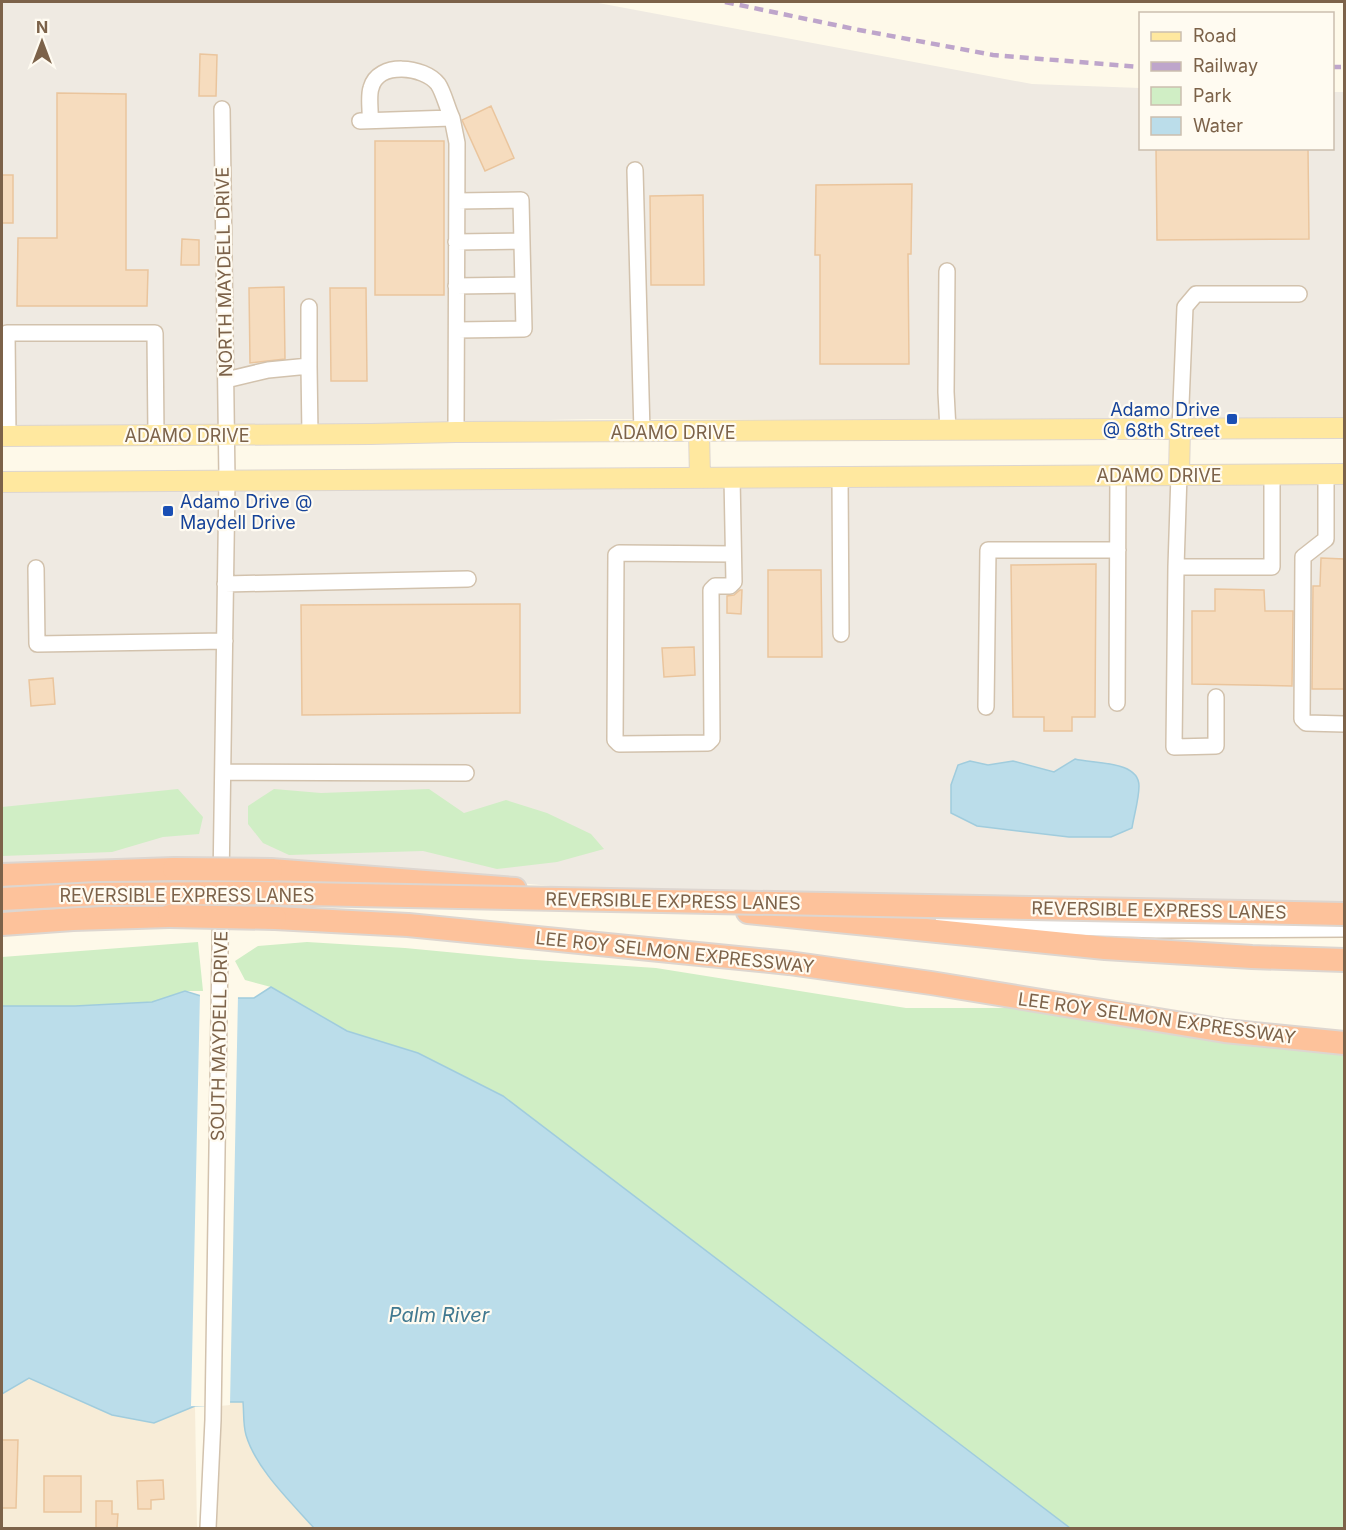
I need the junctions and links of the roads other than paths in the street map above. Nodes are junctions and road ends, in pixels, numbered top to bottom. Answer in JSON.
{"nodes":[{"id":1,"x":222,"y":110,"type":"dead end"},
{"id":2,"x":452,"y":118,"type":"junction"},
{"id":3,"x":635,"y":170,"type":"dead end"},
{"id":4,"x":457,"y":201,"type":"junction"},
{"id":5,"x":522,"y":241,"type":"junction"},
{"id":6,"x":456,"y":242,"type":"junction"},
{"id":7,"x":947,"y":271,"type":"dead end"},
{"id":8,"x":523,"y":285,"type":"junction"},
{"id":9,"x":456,"y":286,"type":"junction"},
{"id":10,"x":1299,"y":294,"type":"dead end"},
{"id":11,"x":309,"y":307,"type":"dead end"},
{"id":12,"x":457,"y":330,"type":"junction"},
{"id":13,"x":309,"y":366,"type":"junction"},
{"id":14,"x":226,"y":380,"type":"junction"},
{"id":15,"x":1344,"y":428,"type":"edge"},
{"id":16,"x":1180,"y":429,"type":"junction"},
{"id":17,"x":948,"y":430,"type":"junction"},
{"id":18,"x":456,"y":432,"type":"junction"},
{"id":19,"x":642,"y":432,"type":"junction"},
{"id":20,"x":699,"y":432,"type":"junction"},
{"id":21,"x":156,"y":435,"type":"junction"},
{"id":22,"x":227,"y":435,"type":"junction"},
{"id":23,"x":310,"y":435,"type":"junction"},
{"id":24,"x":5,"y":436,"type":"edge"},
{"id":25,"x":1179,"y":474,"type":"junction"},
{"id":26,"x":1272,"y":474,"type":"junction"},
{"id":27,"x":1335,"y":474,"type":"edge"},
{"id":28,"x":1118,"y":475,"type":"junction"},
{"id":29,"x":732,"y":477,"type":"junction"},
{"id":30,"x":840,"y":477,"type":"junction"},
{"id":31,"x":700,"y":478,"type":"junction"},
{"id":32,"x":227,"y":480,"type":"junction"},
{"id":33,"x":2,"y":482,"type":"edge"},
{"id":34,"x":1118,"y":550,"type":"junction"},
{"id":35,"x":733,"y":554,"type":"junction"},
{"id":36,"x":1176,"y":567,"type":"junction"},
{"id":37,"x":36,"y":568,"type":"dead end"},
{"id":38,"x":468,"y":579,"type":"dead end"},
{"id":39,"x":225,"y":584,"type":"junction"},
{"id":40,"x":841,"y":634,"type":"dead end"},
{"id":41,"x":225,"y":641,"type":"junction"},
{"id":42,"x":1216,"y":697,"type":"dead end"},
{"id":43,"x":1117,"y":703,"type":"dead end"},
{"id":44,"x":986,"y":707,"type":"dead end"},
{"id":45,"x":1344,"y":724,"type":"edge"},
{"id":46,"x":223,"y":772,"type":"junction"},
{"id":47,"x":466,"y":773,"type":"dead end"},
{"id":48,"x":2,"y":875,"type":"edge"},
{"id":49,"x":2,"y":899,"type":"edge"},
{"id":50,"x":1344,"y":914,"type":"edge"},
{"id":51,"x":2,"y":924,"type":"edge"},
{"id":52,"x":884,"y":925,"type":"junction"},
{"id":53,"x":1344,"y":929,"type":"edge"},
{"id":54,"x":1344,"y":960,"type":"edge"},
{"id":55,"x":1344,"y":1043,"type":"edge"},
{"id":56,"x":208,"y":1528,"type":"edge"}],
"edges":[{"from":1,"to":14,"type":"street","name":"NORTH MAYDELL DRIVE"},
{"from":2,"to":2,"type":"street"},
{"from":2,"to":4,"type":"street"},
{"from":3,"to":19,"type":"street"},
{"from":4,"to":5,"type":"street"},
{"from":4,"to":6,"type":"street"},
{"from":5,"to":6,"type":"street"},
{"from":5,"to":8,"type":"street"},
{"from":6,"to":9,"type":"street"},
{"from":7,"to":17,"type":"street"},
{"from":8,"to":9,"type":"street"},
{"from":8,"to":12,"type":"street"},
{"from":9,"to":12,"type":"street"},
{"from":10,"to":16,"type":"street"},
{"from":11,"to":13,"type":"street"},
{"from":12,"to":18,"type":"street"},
{"from":13,"to":14,"type":"street"},
{"from":13,"to":23,"type":"street"},
{"from":14,"to":22,"type":"street","name":"NORTH MAYDELL DRIVE"},
{"from":15,"to":16,"type":"main road","name":"ADAMO DRIVE"},
{"from":16,"to":17,"type":"main road","name":"ADAMO DRIVE"},
{"from":16,"to":25,"type":"main road"},
{"from":17,"to":20,"type":"main road","name":"ADAMO DRIVE"},
{"from":18,"to":19,"type":"main road","name":"ADAMO DRIVE"},
{"from":18,"to":23,"type":"main road","name":"ADAMO DRIVE"},
{"from":19,"to":20,"type":"main road","name":"ADAMO DRIVE"},
{"from":20,"to":31,"type":"main road"},
{"from":21,"to":22,"type":"main road","name":"ADAMO DRIVE"},
{"from":21,"to":24,"type":"main road","name":"ADAMO DRIVE"},
{"from":21,"to":24,"type":"street"},
{"from":22,"to":23,"type":"main road","name":"ADAMO DRIVE"},
{"from":22,"to":32,"type":"street","name":"SOUTH MAYDELL DRIVE"},
{"from":25,"to":26,"type":"main road","name":"ADAMO DRIVE"},
{"from":25,"to":28,"type":"main road","name":"ADAMO DRIVE"},
{"from":25,"to":36,"type":"street"},
{"from":26,"to":27,"type":"main road","name":"ADAMO DRIVE"},
{"from":26,"to":36,"type":"street"},
{"from":27,"to":45,"type":"street"},
{"from":28,"to":30,"type":"main road","name":"ADAMO DRIVE"},
{"from":28,"to":34,"type":"street"},
{"from":29,"to":30,"type":"main road","name":"ADAMO DRIVE"},
{"from":29,"to":31,"type":"main road","name":"ADAMO DRIVE"},
{"from":29,"to":35,"type":"street"},
{"from":30,"to":40,"type":"street"},
{"from":31,"to":32,"type":"main road","name":"ADAMO DRIVE"},
{"from":32,"to":33,"type":"main road","name":"ADAMO DRIVE"},
{"from":32,"to":39,"type":"street","name":"SOUTH MAYDELL DRIVE"},
{"from":34,"to":43,"type":"street"},
{"from":34,"to":44,"type":"street"},
{"from":35,"to":35,"type":"street"},
{"from":36,"to":42,"type":"street"},
{"from":37,"to":41,"type":"street"},
{"from":38,"to":39,"type":"street"},
{"from":39,"to":41,"type":"street","name":"SOUTH MAYDELL DRIVE"},
{"from":41,"to":46,"type":"street","name":"SOUTH MAYDELL DRIVE"},
{"from":46,"to":47,"type":"street"},
{"from":46,"to":56,"type":"street","name":"SOUTH MAYDELL DRIVE"},
{"from":48,"to":52,"type":"highway","bridge":true},
{"from":49,"to":50,"type":"highway","name":"REVERSIBLE EXPRESS LANES","bridge":true},
{"from":51,"to":55,"type":"highway","name":"LEE ROY SELMON EXPRESSWAY","bridge":true},
{"from":52,"to":53,"type":"street"},
{"from":52,"to":54,"type":"highway"}]}
